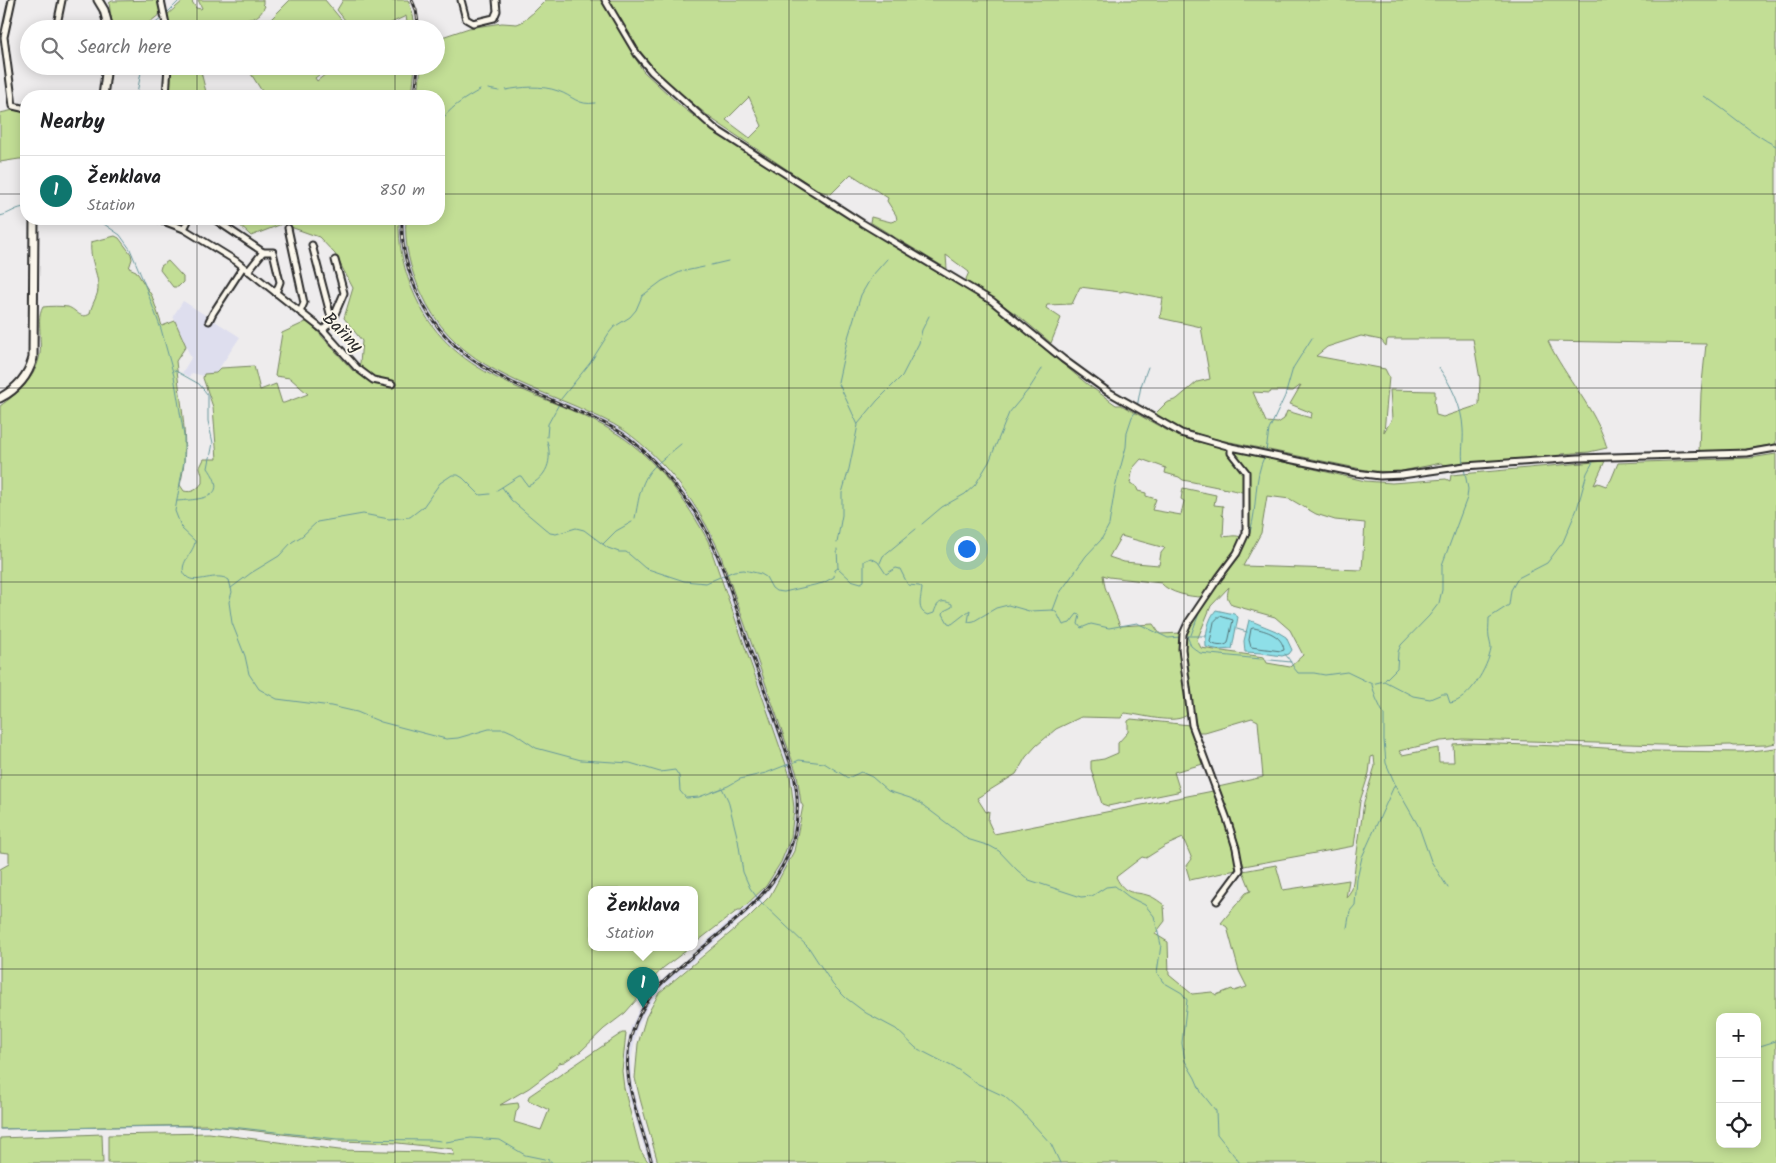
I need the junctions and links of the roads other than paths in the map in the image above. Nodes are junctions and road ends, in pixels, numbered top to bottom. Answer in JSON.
{"nodes":[{"id":1,"x":12,"y":0,"type":"edge"},
{"id":2,"x":62,"y":0,"type":"edge"},
{"id":3,"x":98,"y":0,"type":"edge"},
{"id":4,"x":161,"y":0,"type":"edge"},
{"id":5,"x":461,"y":0,"type":"edge"},
{"id":6,"x":496,"y":0,"type":"edge"},
{"id":7,"x":605,"y":0,"type":"edge"},
{"id":8,"x":58,"y":20,"type":"edge"},
{"id":9,"x":107,"y":20,"type":"edge"},
{"id":10,"x":164,"y":20,"type":"edge"},
{"id":11,"x":2,"y":38,"type":"edge"},
{"id":12,"x":106,"y":75,"type":"edge"},
{"id":13,"x":167,"y":75,"type":"edge"},
{"id":14,"x":104,"y":90,"type":"edge"},
{"id":15,"x":166,"y":90,"type":"edge"},
{"id":16,"x":20,"y":108,"type":"edge"},
{"id":17,"x":34,"y":225,"type":"edge"},
{"id":18,"x":174,"y":225,"type":"edge"},
{"id":19,"x":186,"y":225,"type":"edge"},
{"id":20,"x":223,"y":225,"type":"edge"},
{"id":21,"x":288,"y":228,"type":"dead end"},
{"id":22,"x":184,"y":229,"type":"junction"},
{"id":23,"x":312,"y":245,"type":"dead end"},
{"id":24,"x":263,"y":252,"type":"junction"},
{"id":25,"x":335,"y":260,"type":"dead end"},
{"id":26,"x":243,"y":266,"type":"junction"},
{"id":27,"x":248,"y":271,"type":"junction"},
{"id":28,"x":276,"y":293,"type":"junction"},
{"id":29,"x":300,"y":312,"type":"junction"},
{"id":30,"x":210,"y":321,"type":"dead end"},
{"id":31,"x":332,"y":321,"type":"junction"},
{"id":32,"x":323,"y":330,"type":"junction"},
{"id":33,"x":392,"y":384,"type":"dead end"},
{"id":34,"x":0,"y":398,"type":"edge"},
{"id":35,"x":1231,"y":447,"type":"junction"},
{"id":36,"x":1776,"y":448,"type":"edge"},
{"id":37,"x":1217,"y":901,"type":"dead end"}],
"edges":[{"from":1,"to":11,"type":"street"},
{"from":2,"to":8,"type":"street"},
{"from":3,"to":9,"type":"main road"},
{"from":4,"to":10,"type":"street"},
{"from":5,"to":6,"type":"street"},
{"from":7,"to":35,"type":"street"},
{"from":11,"to":16,"type":"street"},
{"from":12,"to":14,"type":"main road"},
{"from":13,"to":15,"type":"street"},
{"from":17,"to":34,"type":"main road"},
{"from":18,"to":22,"type":"street","name":"Bařiny"},
{"from":19,"to":22,"type":"street"},
{"from":20,"to":24,"type":"street"},
{"from":21,"to":29,"type":"street"},
{"from":22,"to":26,"type":"street","name":"Bařiny"},
{"from":23,"to":31,"type":"street"},
{"from":24,"to":27,"type":"street"},
{"from":24,"to":28,"type":"street"},
{"from":25,"to":31,"type":"street"},
{"from":26,"to":27,"type":"street","name":"Bařiny"},
{"from":26,"to":30,"type":"street"},
{"from":27,"to":28,"type":"street","name":"Bařiny"},
{"from":28,"to":29,"type":"street","name":"Bařiny"},
{"from":29,"to":32,"type":"street","name":"Bařiny"},
{"from":31,"to":32,"type":"street"},
{"from":32,"to":33,"type":"street","name":"Bařiny"},
{"from":35,"to":36,"type":"street"},
{"from":35,"to":37,"type":"street"}]}
